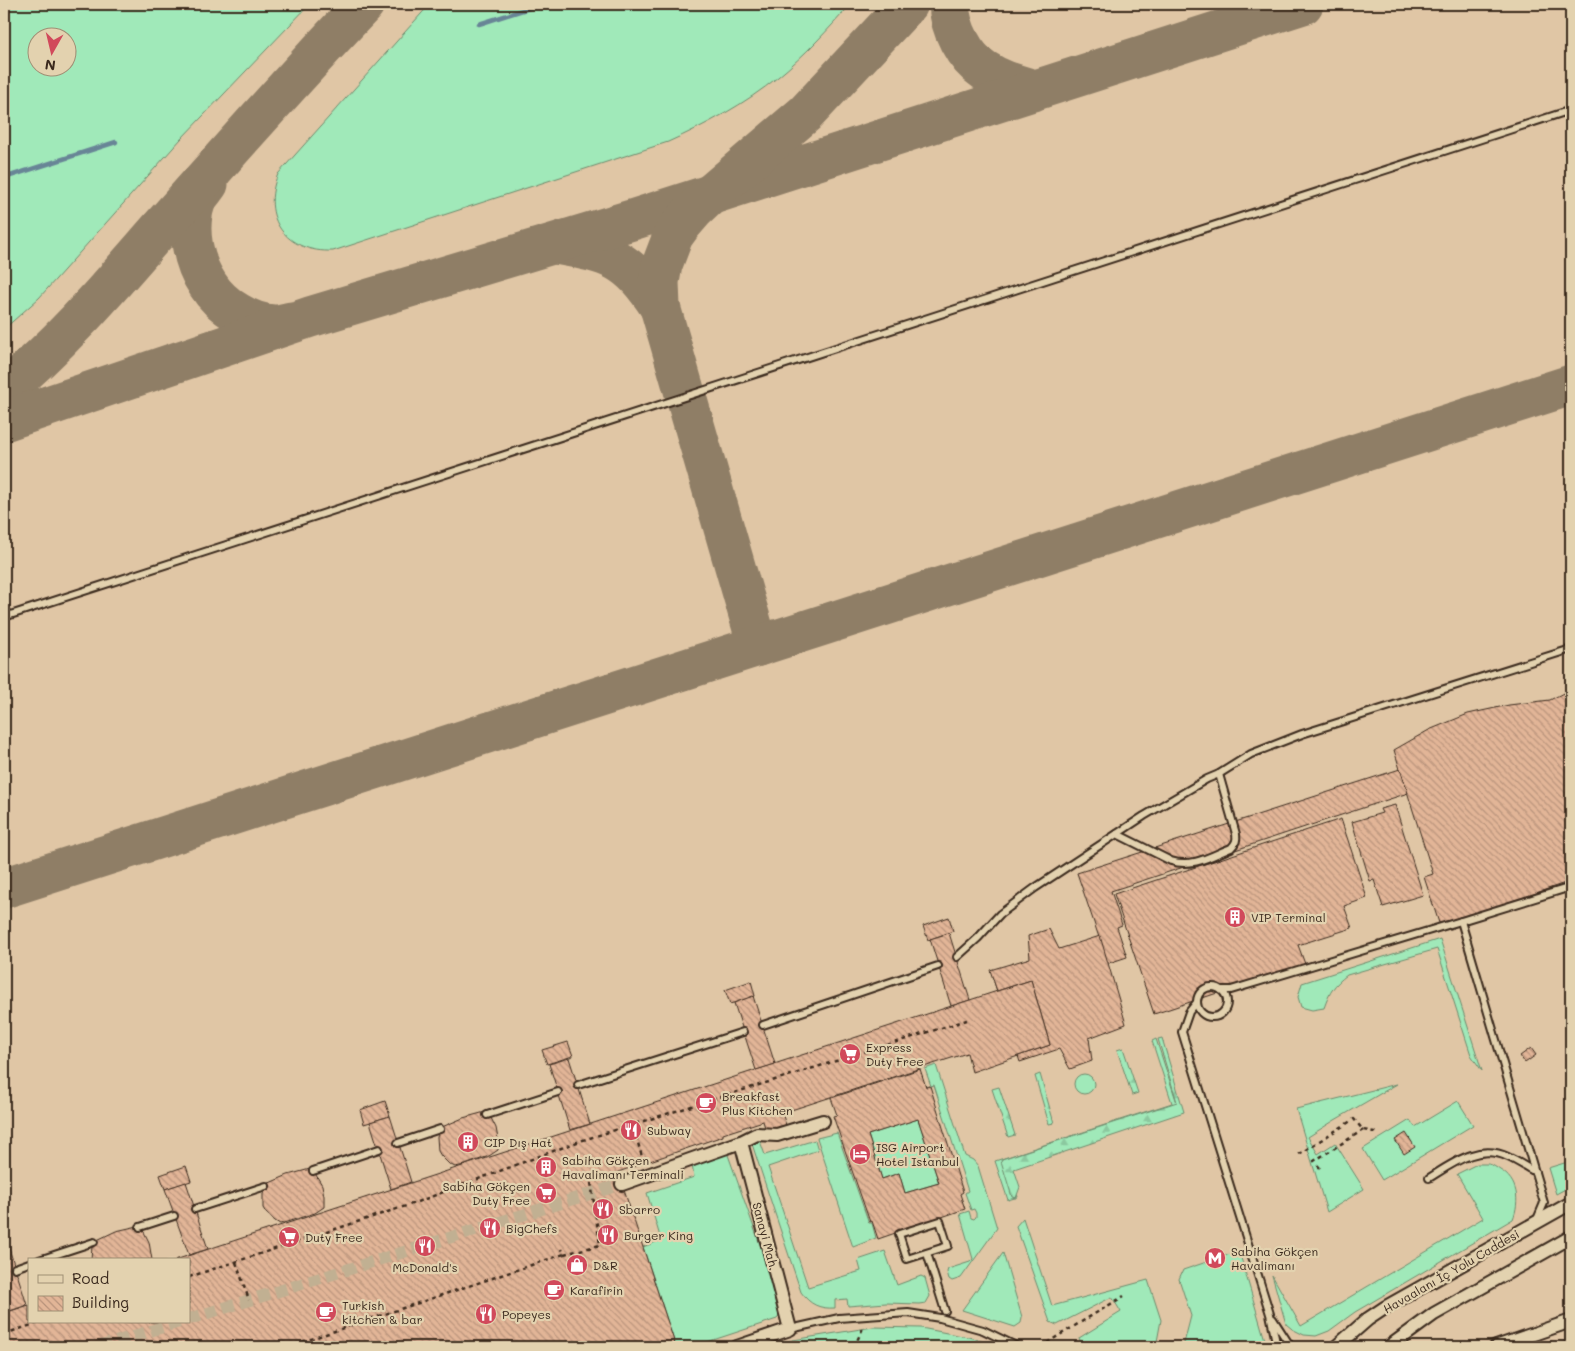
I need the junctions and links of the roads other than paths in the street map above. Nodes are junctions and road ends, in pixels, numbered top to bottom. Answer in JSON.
{"nodes":[{"id":1,"x":1571,"y":110,"type":"edge"},
{"id":2,"x":4,"y":617,"type":"edge"},
{"id":3,"x":1571,"y":649,"type":"edge"},
{"id":4,"x":1219,"y":774,"type":"junction"},
{"id":5,"x":1118,"y":834,"type":"junction"},
{"id":6,"x":1571,"y":887,"type":"edge"},
{"id":7,"x":1461,"y":921,"type":"junction"},
{"id":8,"x":957,"y":957,"type":"dead end"},
{"id":9,"x":938,"y":966,"type":"dead end"},
{"id":10,"x":1221,"y":990,"type":"junction"},
{"id":11,"x":1197,"y":1002,"type":"junction"},
{"id":12,"x":763,"y":1025,"type":"dead end"},
{"id":13,"x":743,"y":1032,"type":"dead end"},
{"id":14,"x":578,"y":1086,"type":"dead end"},
{"id":15,"x":558,"y":1092,"type":"dead end"},
{"id":16,"x":487,"y":1115,"type":"dead end"},
{"id":17,"x":822,"y":1121,"type":"dead end"},
{"id":18,"x":440,"y":1130,"type":"dead end"},
{"id":19,"x":741,"y":1142,"type":"junction"},
{"id":20,"x":398,"y":1143,"type":"dead end"},
{"id":21,"x":379,"y":1149,"type":"dead end"},
{"id":22,"x":312,"y":1171,"type":"dead end"},
{"id":23,"x":1535,"y":1172,"type":"junction"},
{"id":24,"x":1429,"y":1178,"type":"dead end"},
{"id":25,"x":622,"y":1184,"type":"tunnel mouth"},
{"id":26,"x":266,"y":1186,"type":"dead end"},
{"id":27,"x":1571,"y":1203,"type":"edge"},
{"id":28,"x":195,"y":1209,"type":"dead end"},
{"id":29,"x":174,"y":1216,"type":"dead end"},
{"id":30,"x":1535,"y":1223,"type":"junction"},
{"id":31,"x":140,"y":1227,"type":"dead end"},
{"id":32,"x":1571,"y":1237,"type":"edge"},
{"id":33,"x":94,"y":1242,"type":"dead end"},
{"id":34,"x":927,"y":1253,"type":"junction"},
{"id":35,"x":45,"y":1258,"type":"edge"},
{"id":36,"x":28,"y":1263,"type":"edge"},
{"id":37,"x":15,"y":1268,"type":"dead end"},
{"id":38,"x":945,"y":1311,"type":"dead end"},
{"id":39,"x":1270,"y":1314,"type":"junction"},
{"id":40,"x":1571,"y":1321,"type":"edge"},
{"id":41,"x":790,"y":1329,"type":"junction"},
{"id":42,"x":737,"y":1347,"type":"edge"},
{"id":43,"x":1018,"y":1347,"type":"edge"},
{"id":44,"x":1277,"y":1347,"type":"edge"},
{"id":45,"x":1291,"y":1347,"type":"edge"},
{"id":46,"x":1336,"y":1347,"type":"edge"},
{"id":47,"x":1389,"y":1347,"type":"edge"},
{"id":48,"x":1496,"y":1347,"type":"edge"}],
"edges":[{"from":1,"to":2,"type":"lane"},
{"from":3,"to":4,"type":"lane"},
{"from":4,"to":5,"type":"lane"},
{"from":4,"to":5,"type":"lane"},
{"from":5,"to":8,"type":"lane"},
{"from":6,"to":7,"type":"lane"},
{"from":7,"to":10,"type":"lane"},
{"from":7,"to":23,"type":"lane"},
{"from":9,"to":12,"type":"lane"},
{"from":10,"to":11,"type":"lane"},
{"from":10,"to":11,"type":"lane"},
{"from":11,"to":39,"type":"lane"},
{"from":13,"to":14,"type":"lane"},
{"from":15,"to":16,"type":"lane"},
{"from":17,"to":19,"type":"street"},
{"from":18,"to":20,"type":"lane"},
{"from":19,"to":25,"type":"street"},
{"from":19,"to":41,"type":"street","name":"Sanayi Mah."},
{"from":21,"to":22,"type":"lane"},
{"from":23,"to":24,"type":"lane"},
{"from":23,"to":30,"type":"lane"},
{"from":26,"to":28,"type":"lane"},
{"from":27,"to":30,"type":"street","name":"Havaalanı İç Yolu Caddesi"},
{"from":29,"to":31,"type":"lane"},
{"from":30,"to":46,"type":"street","name":"Havaalanı İç Yolu Caddesi"},
{"from":32,"to":47,"type":"street"},
{"from":33,"to":35,"type":"lane"},
{"from":34,"to":34,"type":"lane"},
{"from":34,"to":38,"type":"lane"},
{"from":36,"to":37,"type":"lane"},
{"from":39,"to":44,"type":"lane"},
{"from":39,"to":45,"type":"lane"},
{"from":40,"to":48,"type":"street"},
{"from":41,"to":42,"type":"street"},
{"from":41,"to":43,"type":"lane"}]}
